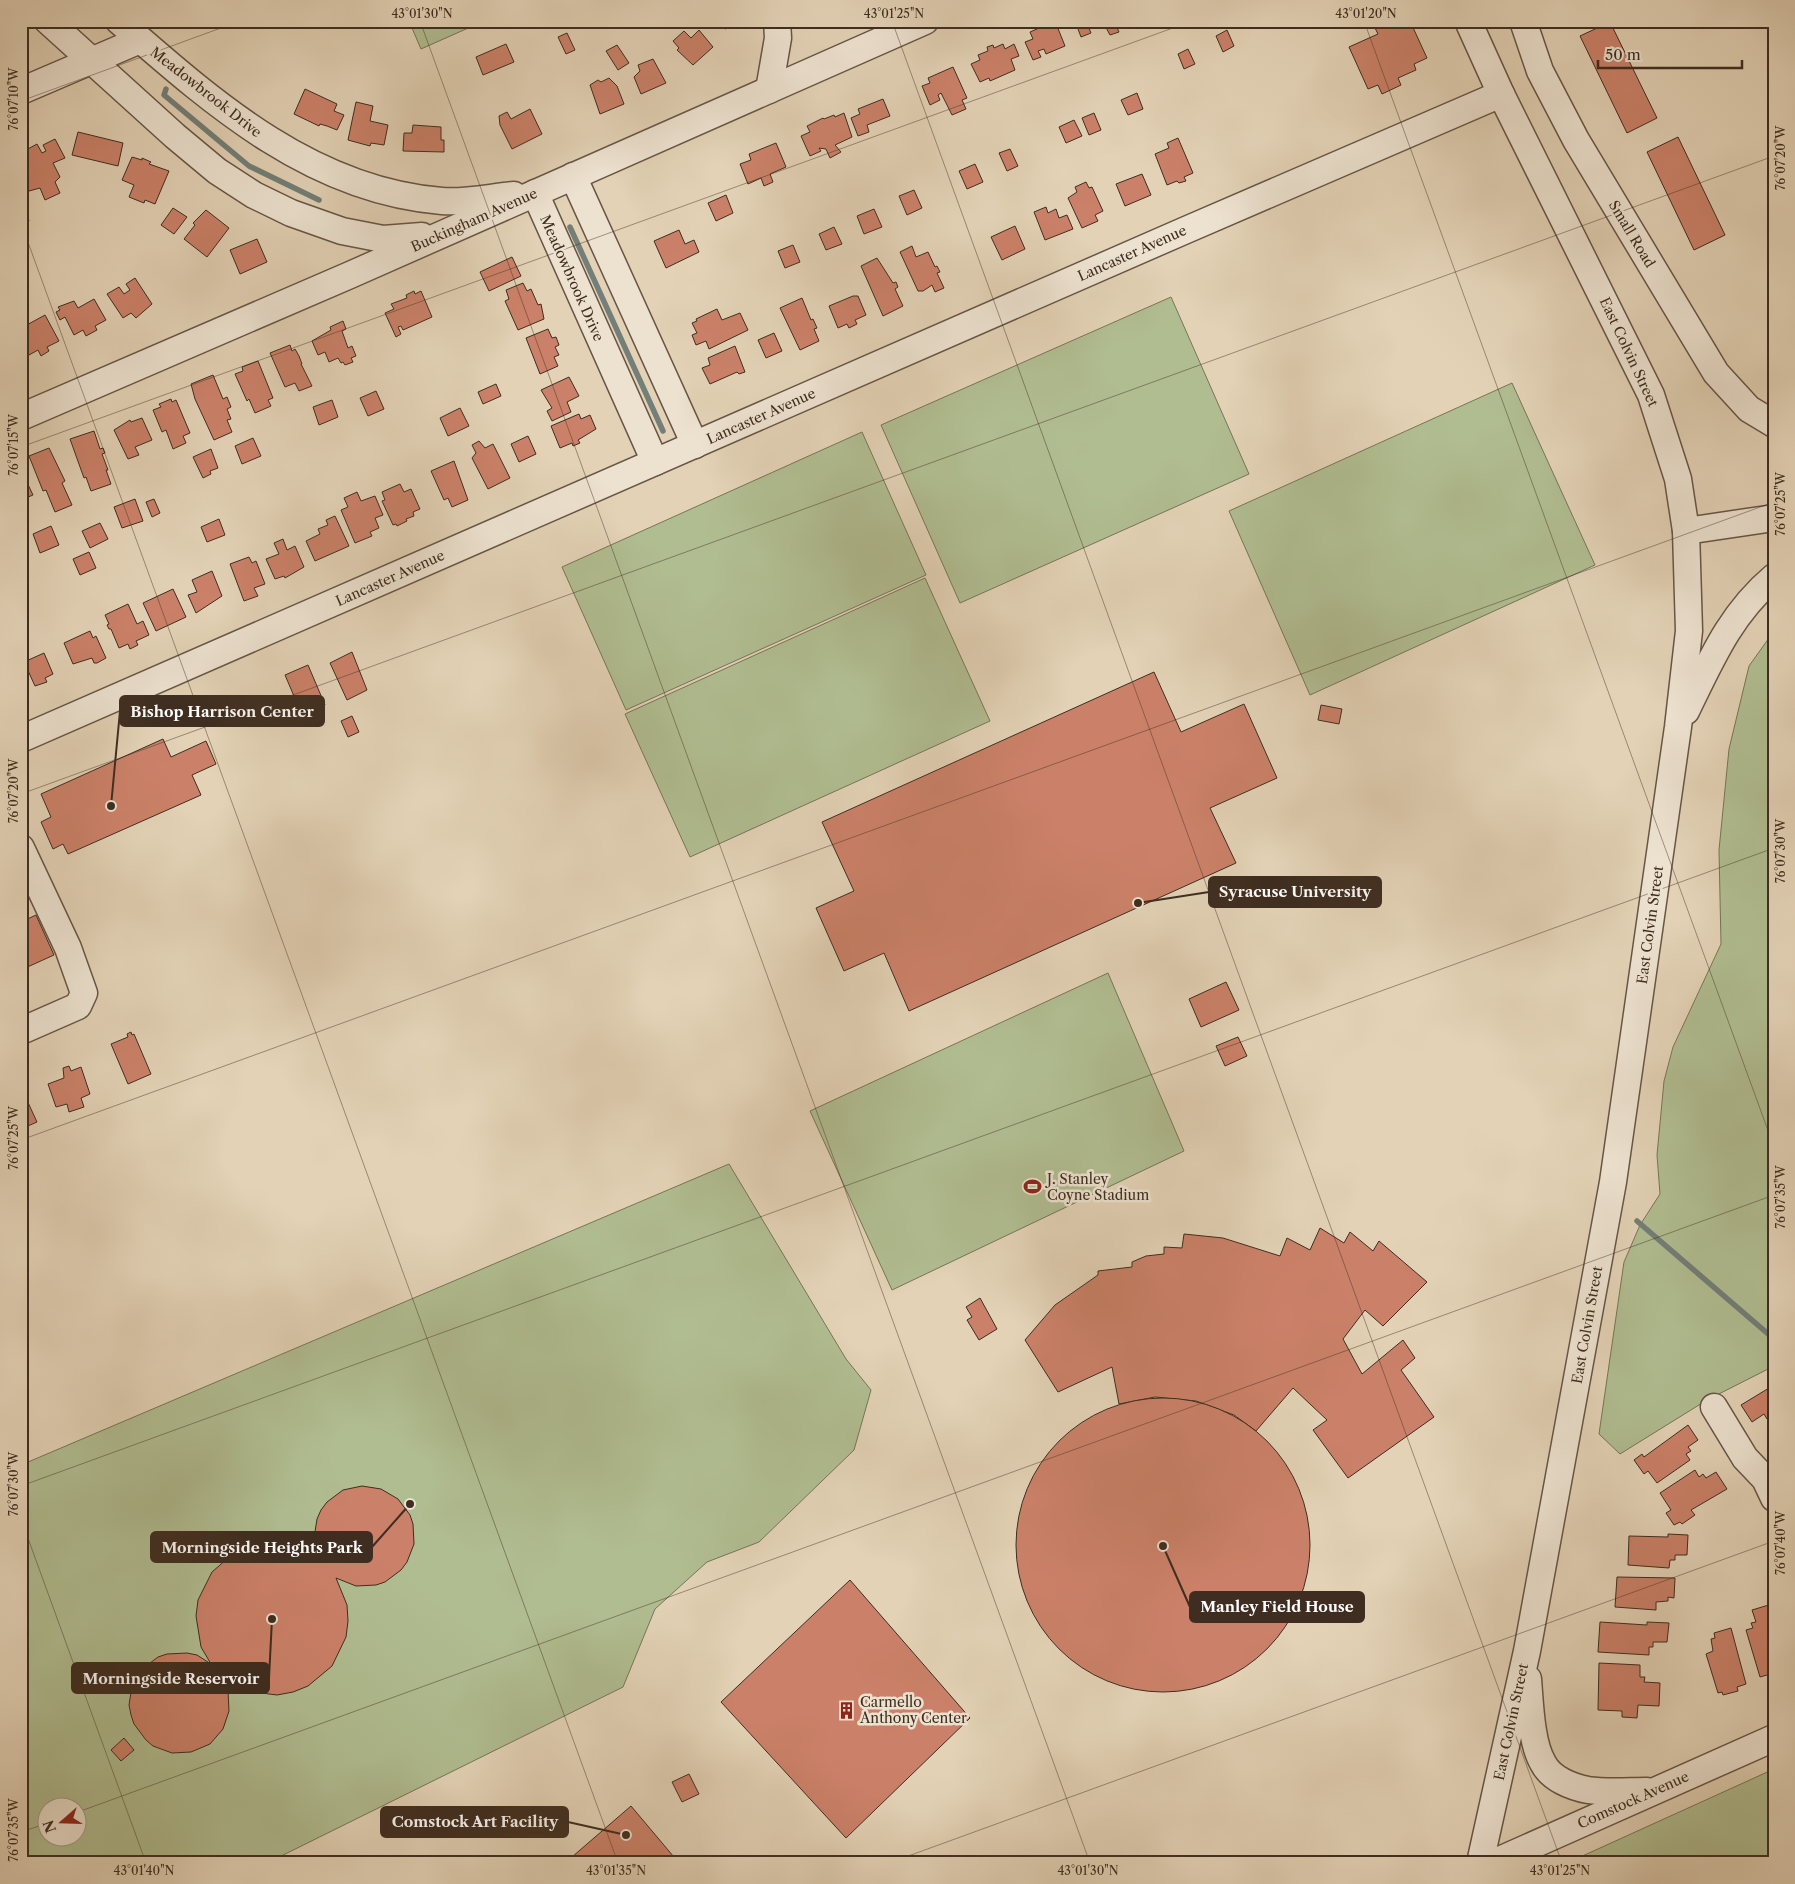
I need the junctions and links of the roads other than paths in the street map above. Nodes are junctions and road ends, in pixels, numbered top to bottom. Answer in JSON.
{"nodes":[{"id":1,"x":48,"y":21,"type":"edge"},
{"id":2,"x":118,"y":21,"type":"edge"},
{"id":3,"x":777,"y":21,"type":"edge"},
{"id":4,"x":925,"y":21,"type":"edge"},
{"id":5,"x":1468,"y":21,"type":"edge"},
{"id":6,"x":1523,"y":21,"type":"edge"},
{"id":7,"x":140,"y":40,"type":"junction"},
{"id":8,"x":92,"y":61,"type":"junction"},
{"id":9,"x":769,"y":90,"type":"junction"},
{"id":10,"x":21,"y":92,"type":"edge"},
{"id":11,"x":1501,"y":94,"type":"junction"},
{"id":12,"x":574,"y":176,"type":"junction"},
{"id":13,"x":534,"y":193,"type":"junction"},
{"id":14,"x":452,"y":230,"type":"junction"},
{"id":15,"x":21,"y":417,"type":"edge"},
{"id":16,"x":1774,"y":424,"type":"edge"},
{"id":17,"x":695,"y":445,"type":"junction"},
{"id":18,"x":655,"y":462,"type":"junction"},
{"id":19,"x":1774,"y":518,"type":"edge"},
{"id":20,"x":1686,"y":531,"type":"junction"},
{"id":21,"x":1774,"y":576,"type":"edge"},
{"id":22,"x":1678,"y":727,"type":"junction"},
{"id":23,"x":21,"y":739,"type":"edge"},
{"id":24,"x":21,"y":848,"type":"edge"},
{"id":25,"x":21,"y":1031,"type":"edge"},
{"id":26,"x":1714,"y":1408,"type":"dead end"},
{"id":27,"x":1774,"y":1498,"type":"edge"},
{"id":28,"x":1527,"y":1651,"type":"junction"},
{"id":29,"x":1774,"y":1738,"type":"edge"},
{"id":30,"x":1655,"y":1791,"type":"junction"},
{"id":31,"x":1480,"y":1863,"type":"edge"},
{"id":32,"x":1493,"y":1863,"type":"edge"}],
"edges":[{"from":1,"to":8,"type":"street"},
{"from":2,"to":7,"type":"street","name":"Meadowbrook Drive"},
{"from":3,"to":9,"type":"street"},
{"from":4,"to":9,"type":"street","name":"Buckingham Avenue"},
{"from":5,"to":11,"type":"street","name":"East Colvin Street"},
{"from":6,"to":16,"type":"street","name":"Small Road"},
{"from":7,"to":8,"type":"street"},
{"from":7,"to":13,"type":"street","name":"Meadowbrook Drive"},
{"from":8,"to":10,"type":"street"},
{"from":8,"to":14,"type":"street"},
{"from":9,"to":12,"type":"street","name":"Buckingham Avenue"},
{"from":11,"to":17,"type":"street","name":"Lancaster Avenue"},
{"from":11,"to":20,"type":"street","name":"East Colvin Street"},
{"from":12,"to":13,"type":"street","name":"Buckingham Avenue"},
{"from":12,"to":17,"type":"street"},
{"from":13,"to":14,"type":"street","name":"Buckingham Avenue"},
{"from":13,"to":18,"type":"street","name":"Meadowbrook Drive"},
{"from":14,"to":15,"type":"street","name":"Buckingham Avenue"},
{"from":17,"to":18,"type":"street","name":"Lancaster Avenue"},
{"from":18,"to":23,"type":"street","name":"Lancaster Avenue"},
{"from":19,"to":20,"type":"street"},
{"from":20,"to":22,"type":"street","name":"East Colvin Street"},
{"from":21,"to":22,"type":"street"},
{"from":22,"to":28,"type":"street","name":"East Colvin Street"},
{"from":24,"to":25,"type":"street"},
{"from":26,"to":27,"type":"street"},
{"from":28,"to":30,"type":"street"},
{"from":28,"to":31,"type":"street","name":"East Colvin Street"},
{"from":29,"to":30,"type":"street","name":"Comstock Avenue"},
{"from":30,"to":32,"type":"street","name":"Comstock Avenue"}]}
